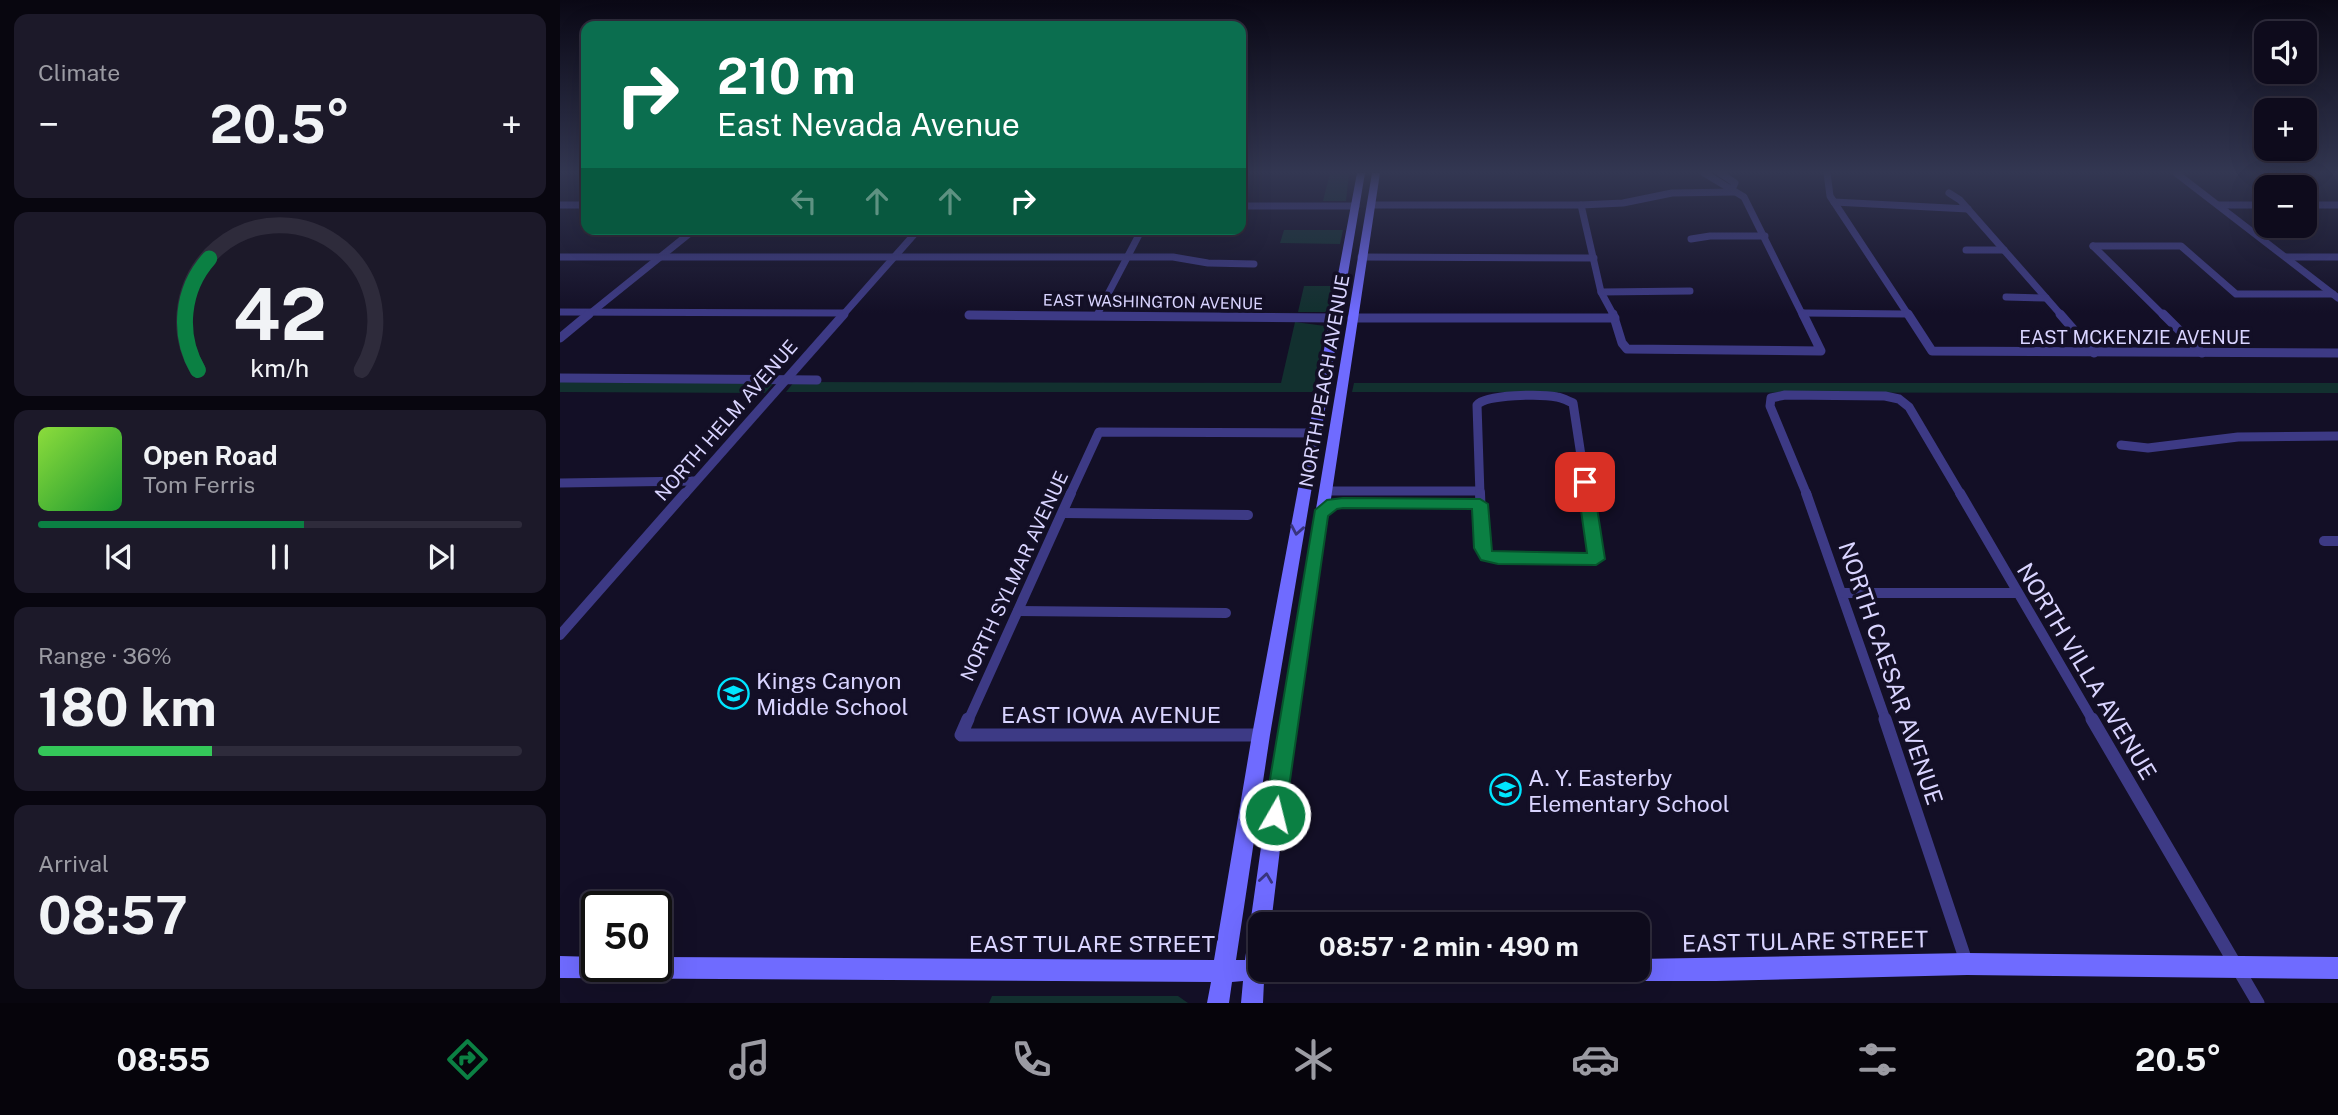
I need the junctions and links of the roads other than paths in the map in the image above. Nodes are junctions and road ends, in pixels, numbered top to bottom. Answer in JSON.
{"nodes":[{"id":1,"x":1354,"y":220,"type":"joint"},
{"id":2,"x":1369,"y":220,"type":"edge"},
{"id":3,"x":1585,"y":220,"type":"edge"},
{"id":4,"x":1755,"y":220,"type":"edge"},
{"id":5,"x":1845,"y":220,"type":"edge"},
{"id":6,"x":1977,"y":220,"type":"edge"},
{"id":7,"x":2237,"y":220,"type":"edge"},
{"id":8,"x":688,"y":235,"type":"edge"},
{"id":9,"x":913,"y":235,"type":"edge"},
{"id":10,"x":1139,"y":235,"type":"edge"},
{"id":11,"x":1765,"y":236,"type":"junction"},
{"id":12,"x":1691,"y":239,"type":"dead end"},
{"id":13,"x":1966,"y":250,"type":"dead end"},
{"id":14,"x":2004,"y":250,"type":"junction"},
{"id":15,"x":894,"y":256,"type":"junction"},
{"id":16,"x":560,"y":257,"type":"edge"},
{"id":17,"x":1361,"y":257,"type":"junction"},
{"id":18,"x":2285,"y":257,"type":"junction"},
{"id":19,"x":2338,"y":257,"type":"edge"},
{"id":20,"x":660,"y":258,"type":"junction"},
{"id":21,"x":1126,"y":258,"type":"junction"},
{"id":22,"x":1594,"y":258,"type":"junction"},
{"id":23,"x":1254,"y":264,"type":"dead end"},
{"id":24,"x":1689,"y":291,"type":"dead end"},
{"id":25,"x":1601,"y":292,"type":"junction"},
{"id":26,"x":2335,"y":296,"type":"edge"},
{"id":27,"x":2006,"y":297,"type":"dead end"},
{"id":28,"x":2046,"y":298,"type":"junction"},
{"id":29,"x":560,"y":312,"type":"edge"},
{"id":30,"x":592,"y":312,"type":"junction"},
{"id":31,"x":844,"y":313,"type":"junction"},
{"id":32,"x":1804,"y":313,"type":"junction"},
{"id":33,"x":969,"y":314,"type":"dead end"},
{"id":34,"x":1906,"y":314,"type":"junction"},
{"id":35,"x":1097,"y":315,"type":"junction"},
{"id":36,"x":1344,"y":318,"type":"junction"},
{"id":37,"x":1615,"y":318,"type":"junction"},
{"id":38,"x":560,"y":338,"type":"edge"},
{"id":39,"x":2094,"y":353,"type":"junction"},
{"id":40,"x":2202,"y":353,"type":"junction"},
{"id":41,"x":2338,"y":353,"type":"edge"},
{"id":42,"x":560,"y":378,"type":"edge"},
{"id":43,"x":787,"y":378,"type":"junction"},
{"id":44,"x":817,"y":380,"type":"dead end"},
{"id":45,"x":1899,"y":399,"type":"joint"},
{"id":46,"x":1315,"y":433,"type":"junction"},
{"id":47,"x":2338,"y":436,"type":"edge"},
{"id":48,"x":2121,"y":445,"type":"dead end"},
{"id":49,"x":695,"y":481,"type":"junction"},
{"id":50,"x":560,"y":483,"type":"edge"},
{"id":51,"x":1324,"y":491,"type":"junction"},
{"id":52,"x":1480,"y":491,"type":"junction"},
{"id":53,"x":1480,"y":504,"type":"junction"},
{"id":54,"x":1063,"y":513,"type":"junction"},
{"id":55,"x":1321,"y":514,"type":"junction"},
{"id":56,"x":1248,"y":515,"type":"dead end"},
{"id":57,"x":2324,"y":541,"type":"dead end"},
{"id":58,"x":2338,"y":541,"type":"edge"},
{"id":59,"x":1844,"y":593,"type":"junction"},
{"id":60,"x":2016,"y":593,"type":"junction"},
{"id":61,"x":1018,"y":611,"type":"junction"},
{"id":62,"x":1226,"y":613,"type":"dead end"},
{"id":63,"x":560,"y":635,"type":"edge"},
{"id":64,"x":961,"y":734,"type":"joint"},
{"id":65,"x":1261,"y":735,"type":"junction"},
{"id":66,"x":1263,"y":912,"type":"edge"},
{"id":67,"x":1968,"y":964,"type":"junction"},
{"id":68,"x":560,"y":967,"type":"edge"},
{"id":69,"x":2238,"y":967,"type":"junction"},
{"id":70,"x":2338,"y":968,"type":"edge"},
{"id":71,"x":1223,"y":970,"type":"junction"},
{"id":72,"x":1248,"y":970,"type":"edge"},
{"id":73,"x":1650,"y":970,"type":"edge"},
{"id":74,"x":1253,"y":982,"type":"edge"},
{"id":75,"x":1219,"y":1003,"type":"edge"},
{"id":76,"x":1252,"y":1003,"type":"edge"},
{"id":77,"x":2258,"y":1003,"type":"edge"}],
"edges":[{"from":1,"to":17,"type":"main road"},
{"from":1,"to":36,"type":"main road","name":"NORTH PEACH AVENUE"},
{"from":2,"to":17,"type":"main road","name":"NORTH PEACH AVENUE"},
{"from":3,"to":22,"type":"street"},
{"from":4,"to":11,"type":"street"},
{"from":5,"to":34,"type":"street"},
{"from":6,"to":14,"type":"street"},
{"from":7,"to":18,"type":"street"},
{"from":8,"to":20,"type":"street"},
{"from":9,"to":15,"type":"street","name":"NORTH HELM AVENUE"},
{"from":10,"to":21,"type":"street"},
{"from":11,"to":12,"type":"street"},
{"from":11,"to":32,"type":"street"},
{"from":13,"to":14,"type":"street"},
{"from":14,"to":28,"type":"street"},
{"from":15,"to":20,"type":"street"},
{"from":15,"to":21,"type":"street"},
{"from":15,"to":31,"type":"street","name":"NORTH HELM AVENUE"},
{"from":16,"to":20,"type":"street"},
{"from":17,"to":22,"type":"street"},
{"from":17,"to":36,"type":"main road","name":"NORTH PEACH AVENUE"},
{"from":18,"to":19,"type":"street"},
{"from":18,"to":26,"type":"street"},
{"from":20,"to":30,"type":"street"},
{"from":21,"to":23,"type":"street"},
{"from":21,"to":35,"type":"street"},
{"from":22,"to":25,"type":"street"},
{"from":24,"to":25,"type":"street"},
{"from":25,"to":37,"type":"street"},
{"from":26,"to":40,"type":"street"},
{"from":27,"to":28,"type":"street"},
{"from":28,"to":39,"type":"street"},
{"from":29,"to":30,"type":"street"},
{"from":30,"to":31,"type":"street"},
{"from":30,"to":38,"type":"street"},
{"from":31,"to":43,"type":"street","name":"NORTH HELM AVENUE"},
{"from":32,"to":34,"type":"street"},
{"from":32,"to":37,"type":"street"},
{"from":33,"to":35,"type":"street","name":"EAST WASHINGTON AVENUE"},
{"from":34,"to":39,"type":"street","name":"EAST MCKENZIE AVENUE"},
{"from":35,"to":36,"type":"street","name":"EAST WASHINGTON AVENUE"},
{"from":36,"to":37,"type":"street","name":"EAST WASHINGTON AVENUE"},
{"from":36,"to":46,"type":"main road","name":"NORTH PEACH AVENUE"},
{"from":36,"to":51,"type":"main road","name":"NORTH PEACH AVENUE"},
{"from":39,"to":40,"type":"street","name":"EAST MCKENZIE AVENUE"},
{"from":40,"to":41,"type":"street","name":"EAST MCKENZIE AVENUE"},
{"from":42,"to":43,"type":"street"},
{"from":43,"to":44,"type":"street"},
{"from":43,"to":49,"type":"street","name":"NORTH HELM AVENUE"},
{"from":45,"to":59,"type":"street","name":"NORTH CAESAR AVENUE"},
{"from":45,"to":60,"type":"street","name":"NORTH VILLA AVENUE"},
{"from":46,"to":51,"type":"main road"},
{"from":46,"to":54,"type":"street","name":"NORTH SYLMAR AVENUE"},
{"from":46,"to":65,"type":"main road","name":"NORTH PEACH AVENUE","one_way":true},
{"from":47,"to":48,"type":"street"},
{"from":49,"to":50,"type":"street"},
{"from":49,"to":63,"type":"street","name":"NORTH HELM AVENUE"},
{"from":51,"to":52,"type":"street"},
{"from":51,"to":55,"type":"main road","name":"NORTH PEACH AVENUE"},
{"from":52,"to":53,"type":"street"},
{"from":52,"to":53,"type":"street"},
{"from":53,"to":55,"type":"street"},
{"from":54,"to":56,"type":"street"},
{"from":54,"to":61,"type":"street","name":"NORTH SYLMAR AVENUE"},
{"from":66,"to":55,"type":"main road","name":"NORTH PEACH AVENUE","one_way":true},
{"from":57,"to":58,"type":"street"},
{"from":59,"to":60,"type":"street"},
{"from":59,"to":67,"type":"street","name":"NORTH CAESAR AVENUE"},
{"from":60,"to":69,"type":"street","name":"NORTH VILLA AVENUE"},
{"from":61,"to":62,"type":"street"},
{"from":61,"to":64,"type":"street","name":"NORTH SYLMAR AVENUE"},
{"from":64,"to":65,"type":"street","name":"EAST IOWA AVENUE"},
{"from":65,"to":71,"type":"main road","name":"NORTH PEACH AVENUE"},
{"from":67,"to":69,"type":"main road","name":"EAST TULARE STREET"},
{"from":67,"to":73,"type":"main road","name":"EAST TULARE STREET"},
{"from":68,"to":71,"type":"main road","name":"EAST TULARE STREET"},
{"from":69,"to":70,"type":"main road","name":"EAST TULARE STREET"},
{"from":69,"to":77,"type":"street","name":"NORTH VILLA AVENUE"},
{"from":71,"to":72,"type":"main road","name":"EAST TULARE STREET"},
{"from":71,"to":75,"type":"main road","name":"NORTH PEACH AVENUE"},
{"from":74,"to":76,"type":"main road","name":"NORTH PEACH AVENUE"}]}
